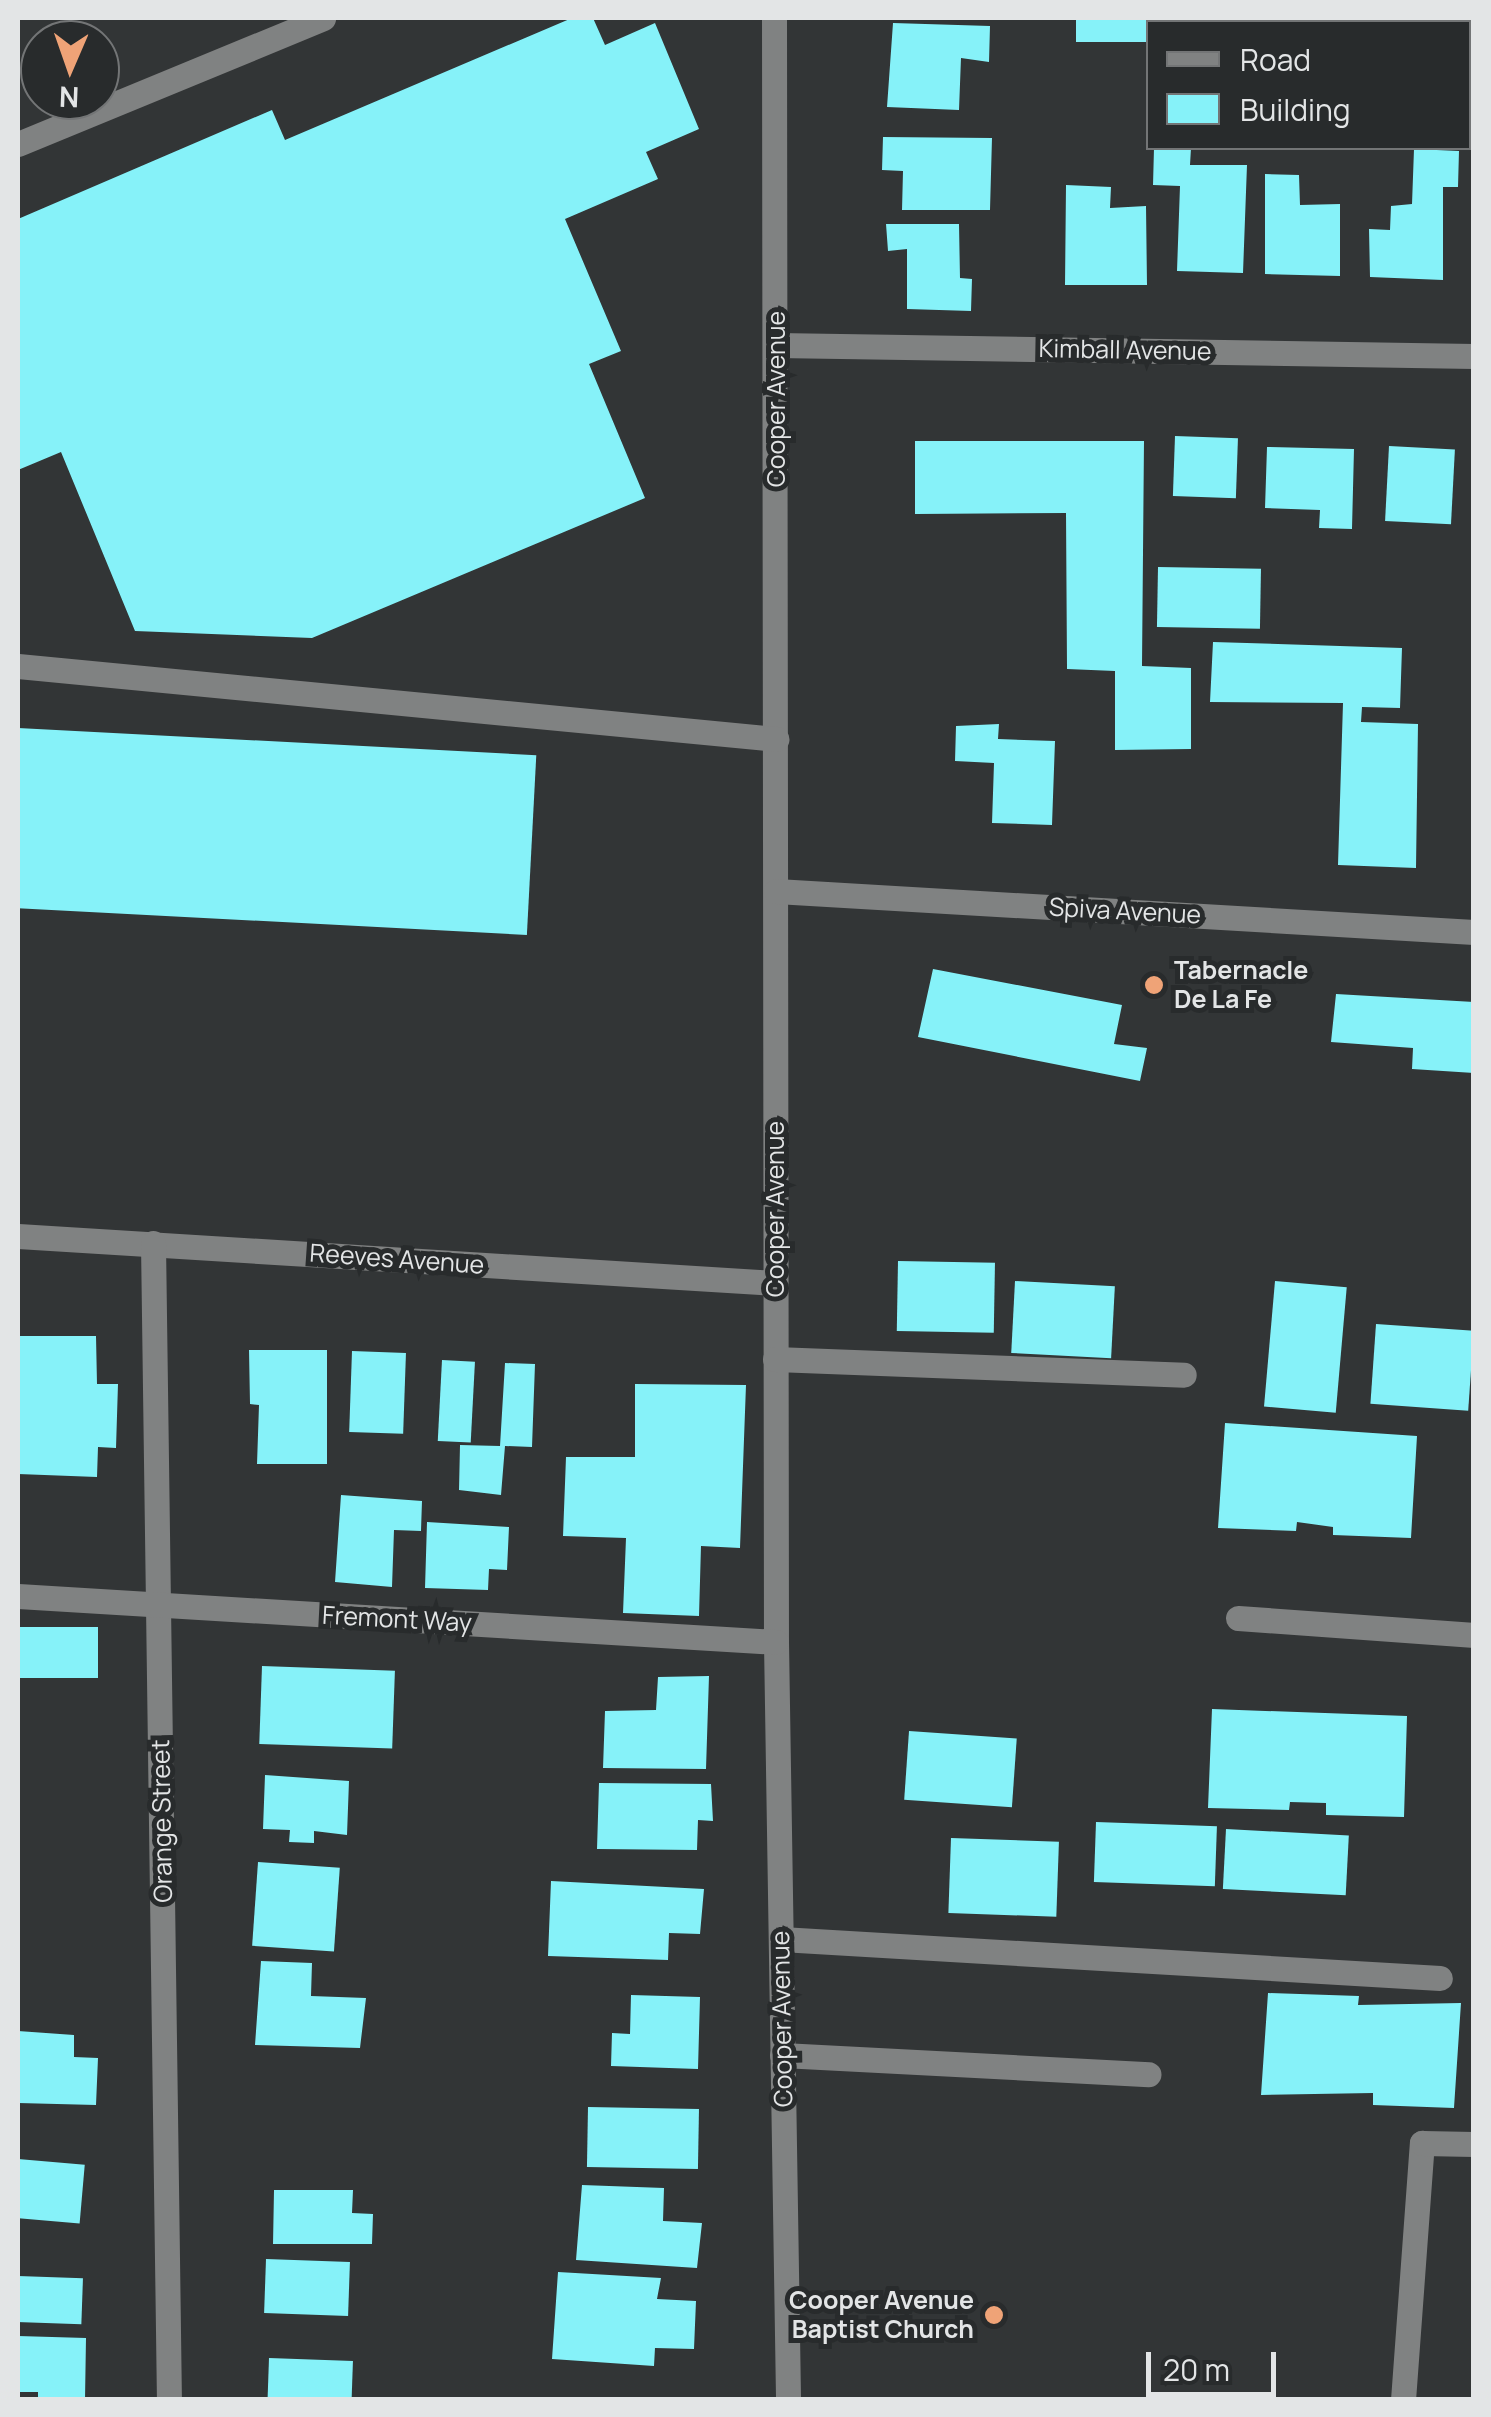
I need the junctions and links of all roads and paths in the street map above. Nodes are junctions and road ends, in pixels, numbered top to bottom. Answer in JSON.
{"nodes":[{"id":1,"x":323,"y":18,"type":"edge"},
{"id":2,"x":774,"y":18,"type":"edge"},
{"id":3,"x":18,"y":144,"type":"edge"},
{"id":4,"x":776,"y":345,"type":"junction"},
{"id":5,"x":1474,"y":356,"type":"edge"},
{"id":6,"x":18,"y":666,"type":"edge"},
{"id":7,"x":776,"y":739,"type":"junction"},
{"id":8,"x":776,"y":891,"type":"junction"},
{"id":9,"x":1474,"y":932,"type":"edge"},
{"id":10,"x":18,"y":1236,"type":"edge"},
{"id":11,"x":153,"y":1243,"type":"junction"},
{"id":12,"x":776,"y":1283,"type":"junction"},
{"id":13,"x":775,"y":1359,"type":"junction"},
{"id":14,"x":1184,"y":1376,"type":"dead end"},
{"id":15,"x":18,"y":1596,"type":"edge"},
{"id":16,"x":159,"y":1605,"type":"junction"},
{"id":17,"x":1238,"y":1618,"type":"dead end"},
{"id":18,"x":1474,"y":1635,"type":"edge"},
{"id":19,"x":776,"y":1642,"type":"junction"},
{"id":20,"x":781,"y":1940,"type":"junction"},
{"id":21,"x":1440,"y":1978,"type":"dead end"},
{"id":22,"x":782,"y":2055,"type":"junction"},
{"id":23,"x":1149,"y":2074,"type":"dead end"},
{"id":24,"x":1474,"y":2144,"type":"edge"},
{"id":25,"x":169,"y":2400,"type":"edge"},
{"id":26,"x":788,"y":2400,"type":"edge"},
{"id":27,"x":1403,"y":2400,"type":"edge"}],
"edges":[{"from":1,"to":3,"type":"street"},
{"from":2,"to":4,"type":"street","name":"Cooper Avenue"},
{"from":4,"to":5,"type":"street","name":"Kimball Avenue"},
{"from":4,"to":7,"type":"street","name":"Cooper Avenue"},
{"from":6,"to":7,"type":"street"},
{"from":7,"to":8,"type":"street","name":"Cooper Avenue"},
{"from":8,"to":9,"type":"street","name":"Spiva Avenue"},
{"from":8,"to":12,"type":"street","name":"Cooper Avenue"},
{"from":10,"to":11,"type":"street","name":"Reeves Avenue"},
{"from":11,"to":12,"type":"street","name":"Reeves Avenue"},
{"from":11,"to":16,"type":"street","name":"Orange Street"},
{"from":12,"to":13,"type":"street","name":"Cooper Avenue"},
{"from":13,"to":14,"type":"street"},
{"from":13,"to":19,"type":"street","name":"Cooper Avenue"},
{"from":15,"to":16,"type":"street","name":"Fremont Way"},
{"from":16,"to":19,"type":"street","name":"Fremont Way"},
{"from":16,"to":25,"type":"street","name":"Orange Street"},
{"from":17,"to":18,"type":"street"},
{"from":19,"to":20,"type":"street","name":"Cooper Avenue"},
{"from":20,"to":21,"type":"street"},
{"from":20,"to":22,"type":"street","name":"Cooper Avenue"},
{"from":22,"to":23,"type":"street"},
{"from":22,"to":26,"type":"street","name":"Cooper Avenue"},
{"from":24,"to":27,"type":"street"}]}
